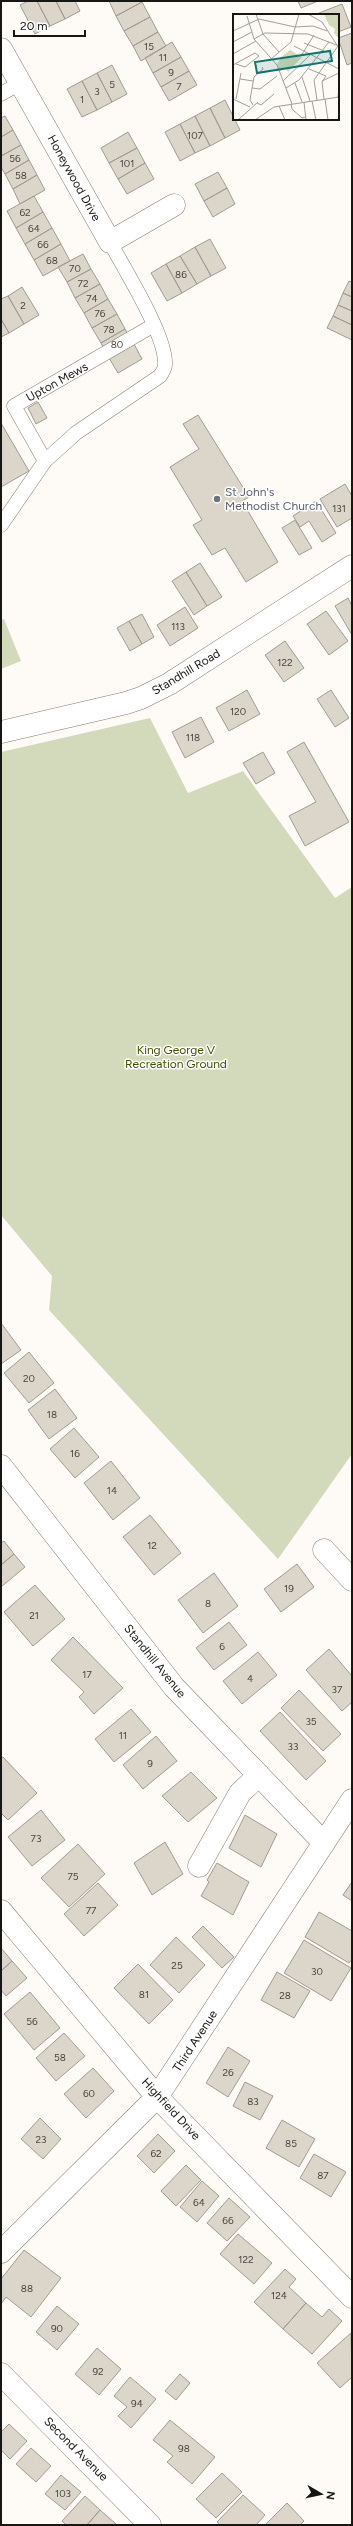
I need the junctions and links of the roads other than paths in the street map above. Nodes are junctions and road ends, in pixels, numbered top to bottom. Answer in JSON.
{"nodes":[{"id":1,"x":1,"y":49,"type":"edge"},
{"id":2,"x":20,"y":83,"type":"junction"},
{"id":3,"x":1,"y":94,"type":"edge"},
{"id":4,"x":174,"y":205,"type":"dead end"},
{"id":5,"x":110,"y":242,"type":"junction"},
{"id":6,"x":154,"y":325,"type":"junction"},
{"id":7,"x":45,"y":461,"type":"junction"},
{"id":8,"x":1,"y":525,"type":"edge"},
{"id":9,"x":352,"y":566,"type":"edge"},
{"id":10,"x":1,"y":732,"type":"edge"},
{"id":11,"x":1,"y":1466,"type":"edge"},
{"id":12,"x":324,"y":1550,"type":"dead end"},
{"id":13,"x":352,"y":1580,"type":"edge"},
{"id":14,"x":259,"y":1775,"type":"junction"},
{"id":15,"x":352,"y":1800,"type":"edge"},
{"id":16,"x":324,"y":1843,"type":"junction"},
{"id":17,"x":199,"y":1866,"type":"dead end"},
{"id":18,"x":1,"y":1911,"type":"edge"},
{"id":19,"x":157,"y":2098,"type":"junction"},
{"id":20,"x":1,"y":2252,"type":"edge"},
{"id":21,"x":352,"y":2297,"type":"edge"},
{"id":22,"x":1,"y":2374,"type":"edge"},
{"id":23,"x":150,"y":2525,"type":"edge"}],
"edges":[{"from":1,"to":2,"type":"street","name":"Honeywood Drive"},
{"from":2,"to":3,"type":"lane"},
{"from":2,"to":5,"type":"street","name":"Honeywood Drive"},
{"from":4,"to":5,"type":"street"},
{"from":5,"to":6,"type":"lane"},
{"from":6,"to":7,"type":"lane"},
{"from":6,"to":7,"type":"lane","name":"Upton Mews"},
{"from":7,"to":8,"type":"lane"},
{"from":9,"to":10,"type":"street","name":"Standhill Road"},
{"from":11,"to":14,"type":"street","name":"Standhill Avenue"},
{"from":12,"to":13,"type":"street"},
{"from":14,"to":16,"type":"street","name":"Standhill Avenue"},
{"from":14,"to":17,"type":"street"},
{"from":15,"to":16,"type":"street","name":"Third Avenue"},
{"from":16,"to":19,"type":"street","name":"Third Avenue"},
{"from":18,"to":19,"type":"street","name":"Highfield Drive"},
{"from":19,"to":20,"type":"street","name":"Third Avenue"},
{"from":19,"to":21,"type":"street","name":"Highfield Drive"},
{"from":22,"to":23,"type":"street","name":"Second Avenue"}]}
